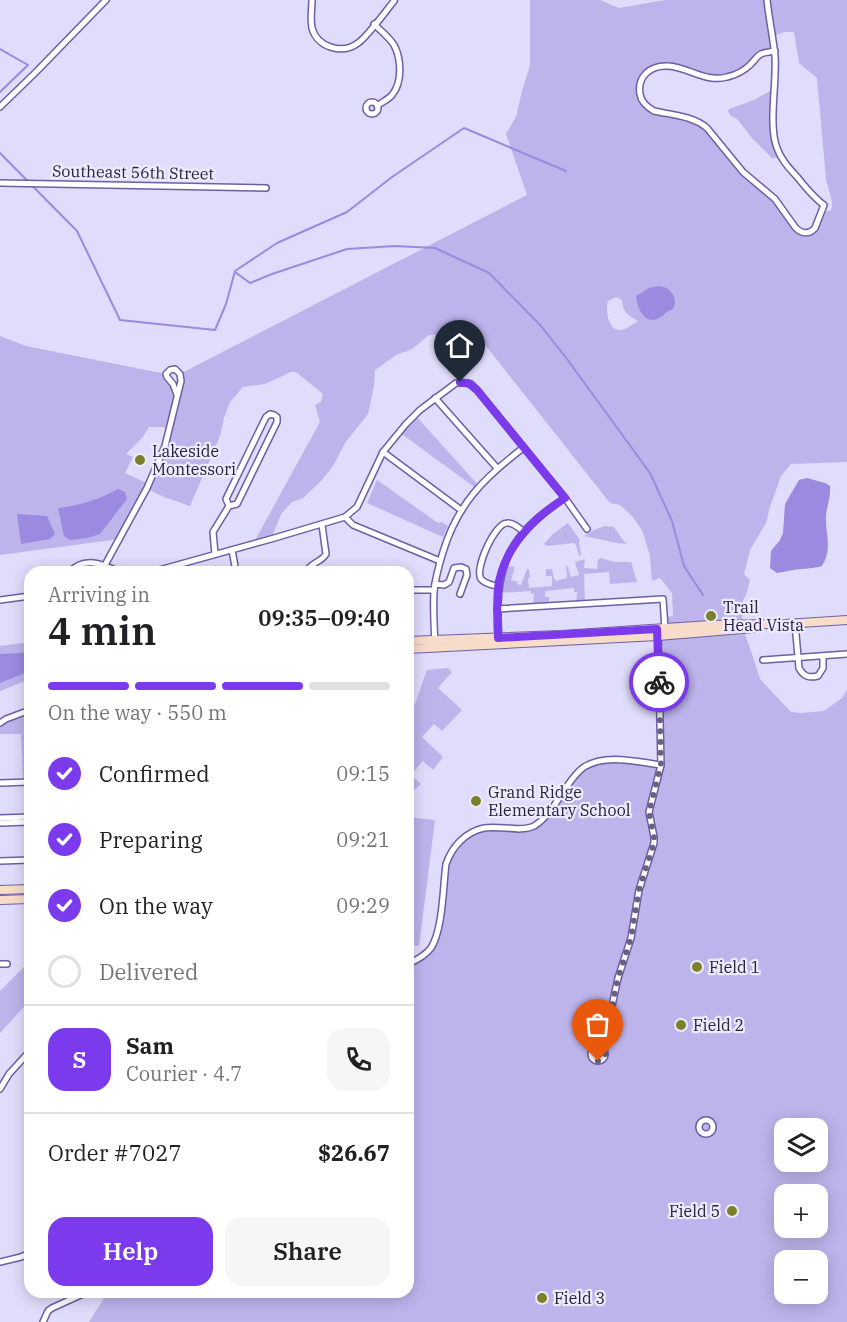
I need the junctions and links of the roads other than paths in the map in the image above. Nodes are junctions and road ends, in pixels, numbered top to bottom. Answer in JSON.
{"nodes":[{"id":1,"x":106,"y":0,"type":"edge"},
{"id":2,"x":312,"y":0,"type":"edge"},
{"id":3,"x":767,"y":0,"type":"edge"},
{"id":4,"x":394,"y":1,"type":"edge"},
{"id":5,"x":374,"y":24,"type":"junction"},
{"id":6,"x":775,"y":51,"type":"junction"},
{"id":7,"x":377,"y":106,"type":"dead end"},
{"id":8,"x":0,"y":107,"type":"edge"},
{"id":9,"x":0,"y":183,"type":"edge"},
{"id":10,"x":266,"y":188,"type":"dead end"},
{"id":11,"x":177,"y":395,"type":"dead end"},
{"id":12,"x":435,"y":398,"type":"junction"},
{"id":13,"x":523,"y":448,"type":"junction"},
{"id":14,"x":383,"y":452,"type":"junction"},
{"id":15,"x":497,"y":468,"type":"junction"},
{"id":16,"x":565,"y":498,"type":"junction"},
{"id":17,"x":229,"y":506,"type":"junction"},
{"id":18,"x":460,"y":510,"type":"junction"},
{"id":19,"x":345,"y":517,"type":"junction"},
{"id":20,"x":322,"y":525,"type":"junction"},
{"id":21,"x":587,"y":529,"type":"dead end"},
{"id":22,"x":524,"y":532,"type":"junction"},
{"id":23,"x":232,"y":550,"type":"junction"},
{"id":24,"x":216,"y":555,"type":"junction"},
{"id":25,"x":440,"y":561,"type":"junction"},
{"id":26,"x":105,"y":565,"type":"joint"},
{"id":27,"x":75,"y":566,"type":"edge"},
{"id":28,"x":184,"y":566,"type":"edge"},
{"id":29,"x":235,"y":566,"type":"edge"},
{"id":30,"x":309,"y":566,"type":"edge"},
{"id":31,"x":499,"y":586,"type":"junction"},
{"id":32,"x":434,"y":587,"type":"junction"},
{"id":33,"x":414,"y":589,"type":"edge"},
{"id":34,"x":460,"y":594,"type":"dead end"},
{"id":35,"x":24,"y":597,"type":"edge"},
{"id":36,"x":0,"y":600,"type":"edge"},
{"id":37,"x":497,"y":609,"type":"junction"},
{"id":38,"x":847,"y":620,"type":"edge"},
{"id":39,"x":795,"y":623,"type":"junction"},
{"id":40,"x":660,"y":631,"type":"junction"},
{"id":41,"x":499,"y":641,"type":"junction"},
{"id":42,"x":414,"y":642,"type":"edge"},
{"id":43,"x":435,"y":644,"type":"junction"},
{"id":44,"x":414,"y":647,"type":"edge"},
{"id":45,"x":847,"y":654,"type":"edge"},
{"id":46,"x":823,"y":656,"type":"junction"},
{"id":47,"x":798,"y":657,"type":"junction"},
{"id":48,"x":763,"y":660,"type":"dead end"},
{"id":49,"x":24,"y":712,"type":"edge"},
{"id":50,"x":0,"y":723,"type":"edge"},
{"id":51,"x":661,"y":765,"type":"junction"},
{"id":52,"x":24,"y":782,"type":"edge"},
{"id":53,"x":0,"y":783,"type":"edge"},
{"id":54,"x":24,"y":817,"type":"edge"},
{"id":55,"x":0,"y":818,"type":"edge"},
{"id":56,"x":24,"y":822,"type":"edge"},
{"id":57,"x":0,"y":823,"type":"edge"},
{"id":58,"x":24,"y":860,"type":"edge"},
{"id":59,"x":0,"y":861,"type":"edge"},
{"id":60,"x":24,"y":889,"type":"edge"},
{"id":61,"x":0,"y":890,"type":"edge"},
{"id":62,"x":24,"y":899,"type":"edge"},
{"id":63,"x":0,"y":900,"type":"edge"},
{"id":64,"x":414,"y":961,"type":"edge"},
{"id":65,"x":600,"y":1047,"type":"dead end"},
{"id":66,"x":24,"y":1058,"type":"edge"},
{"id":67,"x":0,"y":1089,"type":"edge"},
{"id":68,"x":24,"y":1256,"type":"edge"},
{"id":69,"x":0,"y":1262,"type":"edge"},
{"id":70,"x":74,"y":1298,"type":"edge"},
{"id":71,"x":43,"y":1322,"type":"edge"}],
"edges":[{"from":1,"to":8,"type":"street"},
{"from":2,"to":5,"type":"street"},
{"from":3,"to":6,"type":"street"},
{"from":4,"to":5,"type":"street"},
{"from":5,"to":7,"type":"street"},
{"from":6,"to":6,"type":"street"},
{"from":9,"to":10,"type":"street","name":"Southeast 56th Street"},
{"from":11,"to":26,"type":"street"},
{"from":12,"to":13,"type":"street"},
{"from":12,"to":14,"type":"street"},
{"from":12,"to":15,"type":"street"},
{"from":13,"to":15,"type":"street"},
{"from":13,"to":16,"type":"street"},
{"from":14,"to":18,"type":"street"},
{"from":14,"to":19,"type":"street"},
{"from":15,"to":18,"type":"street"},
{"from":16,"to":21,"type":"street"},
{"from":16,"to":22,"type":"street"},
{"from":17,"to":17,"type":"street"},
{"from":17,"to":24,"type":"street"},
{"from":18,"to":25,"type":"street"},
{"from":19,"to":20,"type":"street"},
{"from":19,"to":25,"type":"street"},
{"from":20,"to":23,"type":"street"},
{"from":20,"to":30,"type":"street"},
{"from":22,"to":31,"type":"street"},
{"from":22,"to":31,"type":"street"},
{"from":23,"to":24,"type":"street"},
{"from":23,"to":29,"type":"street"},
{"from":24,"to":28,"type":"street"},
{"from":25,"to":32,"type":"street"},
{"from":26,"to":27,"type":"street"},
{"from":31,"to":37,"type":"street"},
{"from":32,"to":33,"type":"street"},
{"from":32,"to":34,"type":"street"},
{"from":32,"to":43,"type":"street"},
{"from":35,"to":36,"type":"street"},
{"from":37,"to":40,"type":"street"},
{"from":37,"to":41,"type":"street"},
{"from":38,"to":39,"type":"street"},
{"from":39,"to":40,"type":"street"},
{"from":39,"to":47,"type":"street"},
{"from":40,"to":41,"type":"street"},
{"from":40,"to":51,"type":"street"},
{"from":41,"to":43,"type":"street"},
{"from":42,"to":43,"type":"street"},
{"from":43,"to":44,"type":"street"},
{"from":45,"to":46,"type":"street"},
{"from":46,"to":47,"type":"street"},
{"from":46,"to":47,"type":"street"},
{"from":47,"to":48,"type":"street"},
{"from":49,"to":50,"type":"street"},
{"from":51,"to":64,"type":"street"},
{"from":51,"to":65,"type":"street"},
{"from":52,"to":53,"type":"street"},
{"from":54,"to":55,"type":"street"},
{"from":56,"to":57,"type":"street"},
{"from":58,"to":59,"type":"street"},
{"from":60,"to":61,"type":"street"},
{"from":62,"to":63,"type":"street"},
{"from":66,"to":67,"type":"street"},
{"from":68,"to":69,"type":"street"},
{"from":70,"to":71,"type":"street"}]}
